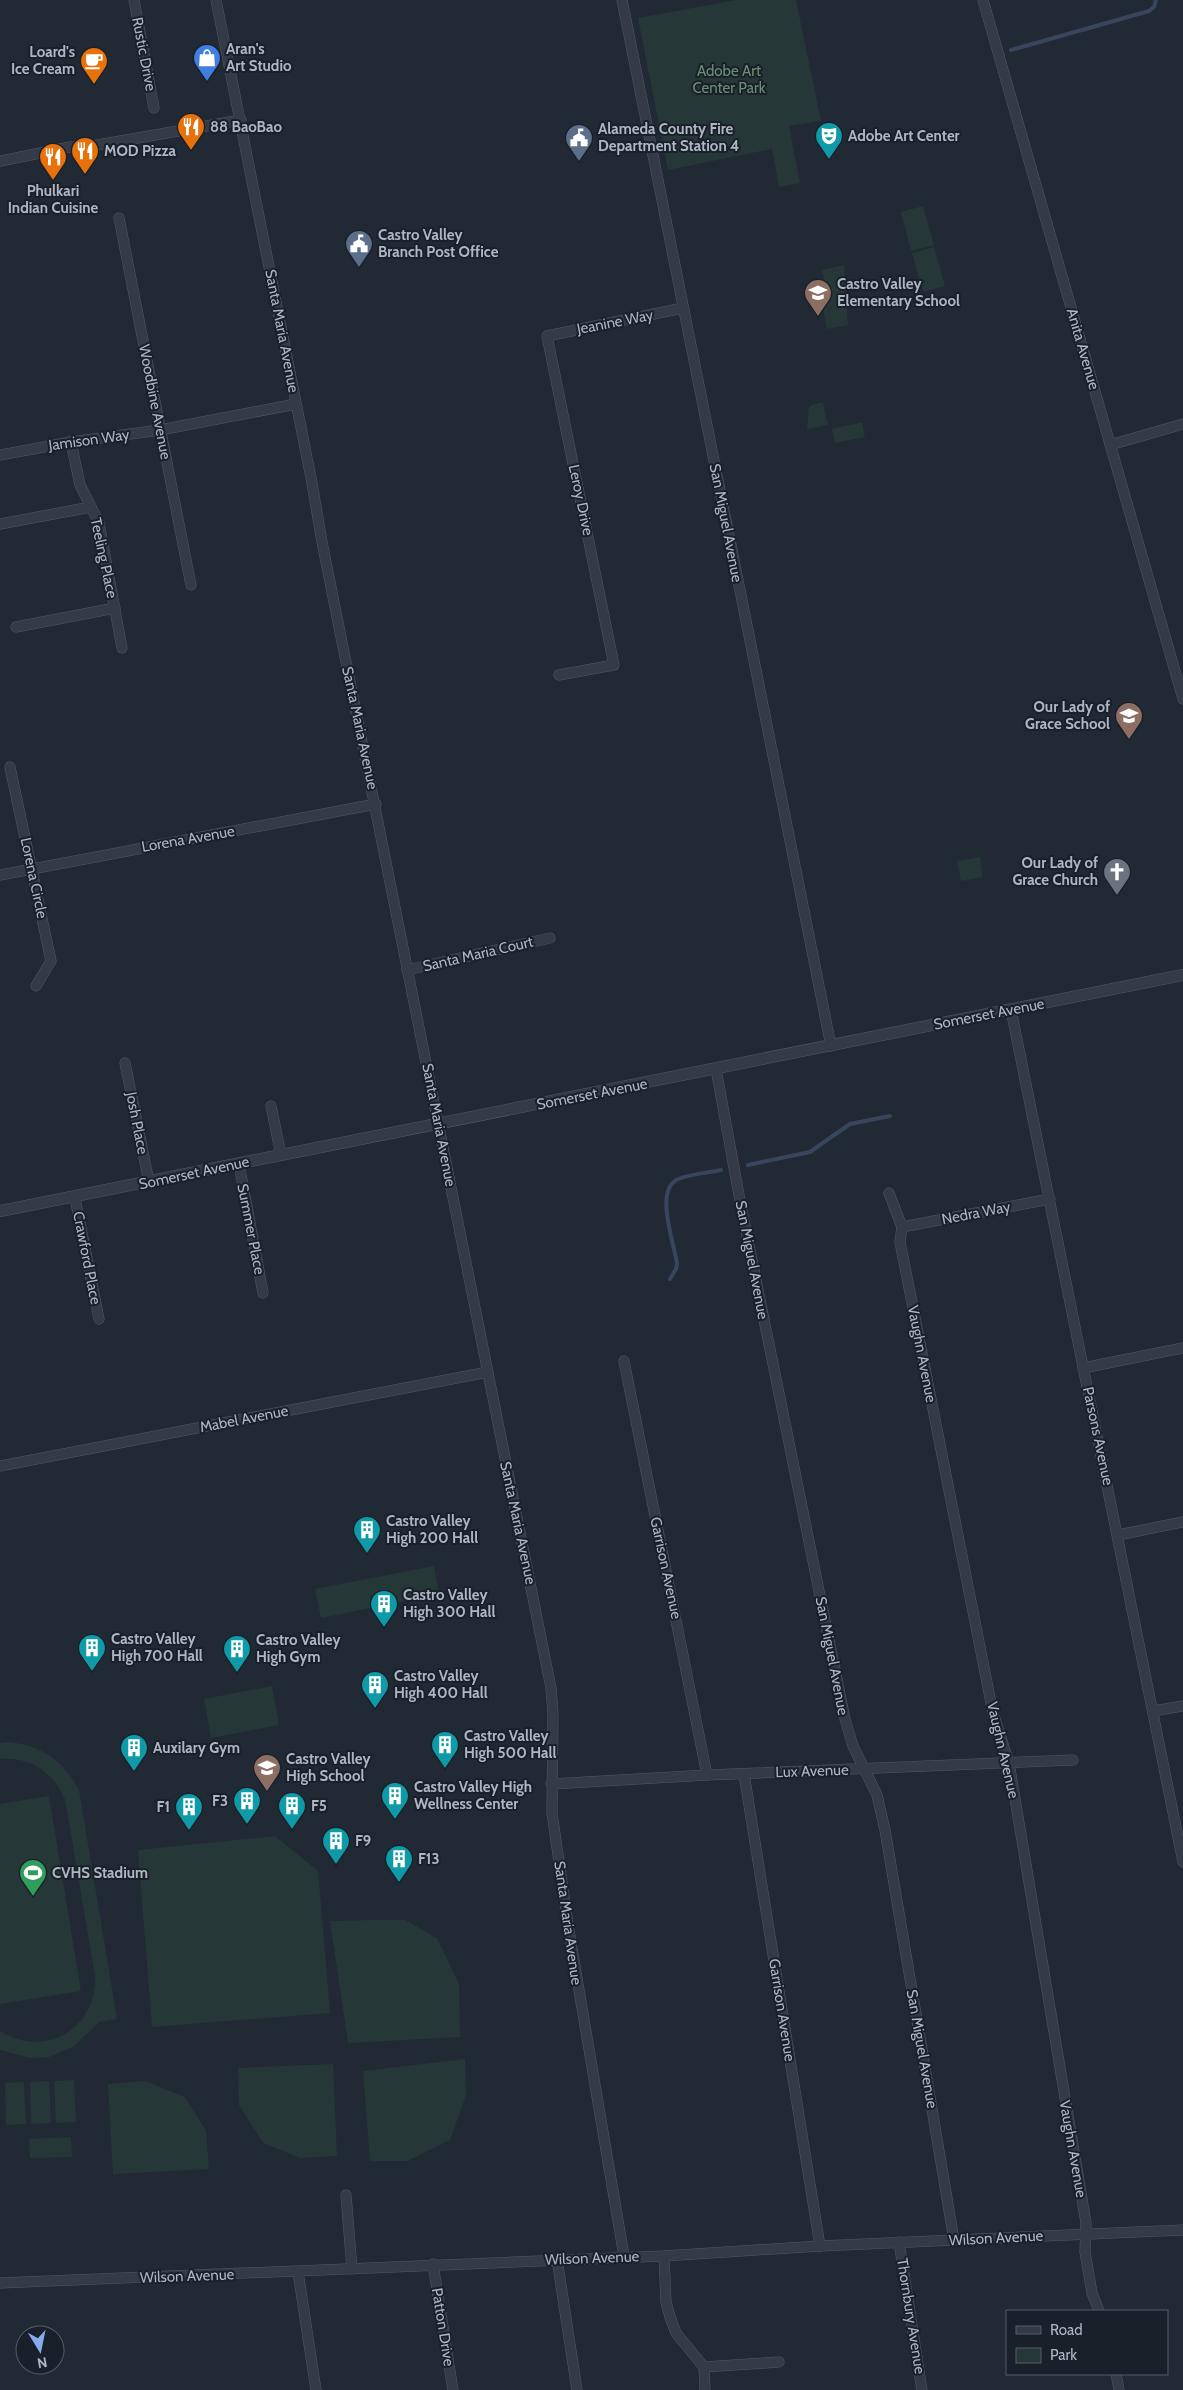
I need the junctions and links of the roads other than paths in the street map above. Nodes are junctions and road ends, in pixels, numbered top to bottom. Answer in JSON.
{"nodes":[{"id":1,"x":134,"y":0,"type":"edge"},
{"id":2,"x":216,"y":0,"type":"edge"},
{"id":3,"x":622,"y":0,"type":"edge"},
{"id":4,"x":983,"y":0,"type":"edge"},
{"id":5,"x":154,"y":108,"type":"dead end"},
{"id":6,"x":241,"y":120,"type":"junction"},
{"id":7,"x":0,"y":161,"type":"edge"},
{"id":8,"x":119,"y":218,"type":"dead end"},
{"id":9,"x":683,"y":308,"type":"junction"},
{"id":10,"x":547,"y":336,"type":"joint"},
{"id":11,"x":296,"y":404,"type":"junction"},
{"id":12,"x":1183,"y":424,"type":"edge"},
{"id":13,"x":160,"y":430,"type":"junction"},
{"id":14,"x":71,"y":442,"type":"junction"},
{"id":15,"x":1110,"y":445,"type":"junction"},
{"id":16,"x":0,"y":455,"type":"edge"},
{"id":17,"x":91,"y":507,"type":"junction"},
{"id":18,"x":0,"y":524,"type":"edge"},
{"id":19,"x":191,"y":585,"type":"dead end"},
{"id":20,"x":115,"y":608,"type":"junction"},
{"id":21,"x":16,"y":627,"type":"dead end"},
{"id":22,"x":122,"y":648,"type":"dead end"},
{"id":23,"x":559,"y":675,"type":"dead end"},
{"id":24,"x":1183,"y":699,"type":"edge"},
{"id":25,"x":10,"y":767,"type":"dead end"},
{"id":26,"x":376,"y":804,"type":"junction"},
{"id":27,"x":32,"y":868,"type":"junction"},
{"id":28,"x":0,"y":875,"type":"edge"},
{"id":29,"x":550,"y":938,"type":"dead end"},
{"id":30,"x":407,"y":970,"type":"junction"},
{"id":31,"x":1183,"y":975,"type":"edge"},
{"id":32,"x":36,"y":986,"type":"dead end"},
{"id":33,"x":1011,"y":1010,"type":"junction"},
{"id":34,"x":830,"y":1046,"type":"junction"},
{"id":35,"x":125,"y":1063,"type":"dead end"},
{"id":36,"x":716,"y":1069,"type":"junction"},
{"id":37,"x":271,"y":1106,"type":"dead end"},
{"id":38,"x":440,"y":1125,"type":"junction"},
{"id":39,"x":280,"y":1155,"type":"junction"},
{"id":40,"x":239,"y":1164,"type":"junction"},
{"id":41,"x":148,"y":1182,"type":"junction"},
{"id":42,"x":889,"y":1193,"type":"dead end"},
{"id":43,"x":75,"y":1198,"type":"junction"},
{"id":44,"x":1050,"y":1199,"type":"junction"},
{"id":45,"x":0,"y":1211,"type":"edge"},
{"id":46,"x":902,"y":1227,"type":"junction"},
{"id":47,"x":263,"y":1293,"type":"dead end"},
{"id":48,"x":99,"y":1319,"type":"dead end"},
{"id":49,"x":1183,"y":1348,"type":"edge"},
{"id":50,"x":624,"y":1361,"type":"dead end"},
{"id":51,"x":1084,"y":1368,"type":"junction"},
{"id":52,"x":488,"y":1372,"type":"junction"},
{"id":53,"x":0,"y":1466,"type":"edge"},
{"id":54,"x":1183,"y":1522,"type":"edge"},
{"id":55,"x":1118,"y":1536,"type":"junction"},
{"id":56,"x":1183,"y":1706,"type":"edge"},
{"id":57,"x":1153,"y":1711,"type":"junction"},
{"id":58,"x":1073,"y":1760,"type":"dead end"},
{"id":59,"x":1009,"y":1763,"type":"junction"},
{"id":60,"x":865,"y":1769,"type":"junction"},
{"id":61,"x":744,"y":1774,"type":"junction"},
{"id":62,"x":707,"y":1775,"type":"junction"},
{"id":63,"x":551,"y":1784,"type":"junction"},
{"id":64,"x":1183,"y":1862,"type":"edge"},
{"id":65,"x":346,"y":2195,"type":"dead end"},
{"id":66,"x":1183,"y":2230,"type":"edge"},
{"id":67,"x":1086,"y":2234,"type":"junction"},
{"id":68,"x":954,"y":2240,"type":"junction"},
{"id":69,"x":899,"y":2242,"type":"junction"},
{"id":70,"x":820,"y":2246,"type":"junction"},
{"id":71,"x":624,"y":2256,"type":"junction"},
{"id":72,"x":664,"y":2256,"type":"junction"},
{"id":73,"x":557,"y":2259,"type":"junction"},
{"id":74,"x":433,"y":2264,"type":"junction"},
{"id":75,"x":352,"y":2269,"type":"junction"},
{"id":76,"x":298,"y":2272,"type":"junction"},
{"id":77,"x":0,"y":2283,"type":"edge"},
{"id":78,"x":1099,"y":2310,"type":"edge"},
{"id":79,"x":779,"y":2362,"type":"dead end"},
{"id":80,"x":704,"y":2367,"type":"junction"},
{"id":81,"x":1116,"y":2375,"type":"edge"},
{"id":82,"x":316,"y":2390,"type":"edge"},
{"id":83,"x":453,"y":2390,"type":"edge"},
{"id":84,"x":577,"y":2390,"type":"edge"},
{"id":85,"x":705,"y":2390,"type":"edge"},
{"id":86,"x":922,"y":2390,"type":"edge"},
{"id":87,"x":1119,"y":2390,"type":"edge"}],
"edges":[{"from":1,"to":5,"type":"street","name":"Rustic Drive"},
{"from":2,"to":6,"type":"street","name":"Santa Maria Avenue"},
{"from":3,"to":9,"type":"street","name":"San Miguel Avenue"},
{"from":4,"to":15,"type":"street","name":"Anita Avenue"},
{"from":6,"to":7,"type":"street"},
{"from":6,"to":11,"type":"street","name":"Santa Maria Avenue"},
{"from":8,"to":13,"type":"street","name":"Woodbine Avenue"},
{"from":9,"to":10,"type":"street","name":"Jeanine Way"},
{"from":9,"to":34,"type":"street","name":"San Miguel Avenue"},
{"from":10,"to":23,"type":"street","name":"Leroy Drive"},
{"from":11,"to":13,"type":"street","name":"Jamison Way"},
{"from":11,"to":26,"type":"street","name":"Santa Maria Avenue"},
{"from":12,"to":15,"type":"street"},
{"from":13,"to":14,"type":"street","name":"Jamison Way"},
{"from":13,"to":19,"type":"street","name":"Woodbine Avenue"},
{"from":14,"to":16,"type":"street","name":"Jamison Way"},
{"from":14,"to":17,"type":"street","name":"Teeling Place"},
{"from":15,"to":24,"type":"street","name":"Anita Avenue"},
{"from":17,"to":18,"type":"street"},
{"from":17,"to":20,"type":"street","name":"Teeling Place"},
{"from":20,"to":21,"type":"street"},
{"from":20,"to":22,"type":"street","name":"Teeling Place"},
{"from":25,"to":27,"type":"street","name":"Lorena Circle"},
{"from":26,"to":27,"type":"street","name":"Lorena Avenue"},
{"from":26,"to":30,"type":"street","name":"Santa Maria Avenue"},
{"from":27,"to":28,"type":"street","name":"Lorena Avenue"},
{"from":27,"to":32,"type":"street","name":"Lorena Circle"},
{"from":29,"to":30,"type":"street","name":"Santa Maria Court"},
{"from":30,"to":38,"type":"street","name":"Santa Maria Avenue"},
{"from":31,"to":33,"type":"street","name":"Somerset Avenue"},
{"from":33,"to":34,"type":"street","name":"Somerset Avenue"},
{"from":33,"to":44,"type":"street","name":"Parsons Avenue"},
{"from":34,"to":36,"type":"street","name":"Somerset Avenue"},
{"from":35,"to":41,"type":"street","name":"Josh Place"},
{"from":36,"to":38,"type":"street","name":"Somerset Avenue"},
{"from":36,"to":60,"type":"street","name":"San Miguel Avenue"},
{"from":37,"to":39,"type":"street"},
{"from":38,"to":39,"type":"street","name":"Somerset Avenue"},
{"from":38,"to":52,"type":"street","name":"Santa Maria Avenue"},
{"from":39,"to":40,"type":"street","name":"Somerset Avenue"},
{"from":40,"to":41,"type":"street","name":"Somerset Avenue"},
{"from":40,"to":47,"type":"street","name":"Summer Place"},
{"from":41,"to":43,"type":"street","name":"Somerset Avenue"},
{"from":42,"to":46,"type":"street","name":"Vaughn Avenue"},
{"from":43,"to":45,"type":"street","name":"Somerset Avenue"},
{"from":43,"to":48,"type":"street","name":"Crawford Place"},
{"from":44,"to":46,"type":"street","name":"Nedra Way"},
{"from":44,"to":51,"type":"street","name":"Parsons Avenue"},
{"from":46,"to":59,"type":"street","name":"Vaughn Avenue"},
{"from":49,"to":51,"type":"street"},
{"from":50,"to":62,"type":"street","name":"Garrison Avenue"},
{"from":51,"to":55,"type":"street","name":"Parsons Avenue"},
{"from":52,"to":53,"type":"street","name":"Mabel Avenue"},
{"from":52,"to":63,"type":"street","name":"Santa Maria Avenue"},
{"from":54,"to":55,"type":"street"},
{"from":55,"to":57,"type":"street","name":"Parsons Avenue"},
{"from":56,"to":57,"type":"street"},
{"from":57,"to":64,"type":"street","name":"Parsons Avenue"},
{"from":58,"to":59,"type":"street","name":"Lux Avenue"},
{"from":59,"to":60,"type":"street","name":"Lux Avenue"},
{"from":59,"to":67,"type":"street","name":"Vaughn Avenue"},
{"from":60,"to":61,"type":"street","name":"Lux Avenue"},
{"from":60,"to":68,"type":"street","name":"San Miguel Avenue"},
{"from":61,"to":62,"type":"street","name":"Lux Avenue"},
{"from":61,"to":70,"type":"street","name":"Garrison Avenue"},
{"from":62,"to":63,"type":"street","name":"Lux Avenue"},
{"from":63,"to":71,"type":"street","name":"Santa Maria Avenue"},
{"from":65,"to":75,"type":"street"},
{"from":66,"to":67,"type":"street","name":"Wilson Avenue"},
{"from":67,"to":68,"type":"street","name":"Wilson Avenue"},
{"from":67,"to":78,"type":"street","name":"Vaughn Avenue"},
{"from":68,"to":69,"type":"street","name":"Wilson Avenue"},
{"from":69,"to":70,"type":"street","name":"Wilson Avenue"},
{"from":69,"to":86,"type":"street","name":"Thornbury Avenue"},
{"from":70,"to":72,"type":"street","name":"Wilson Avenue"},
{"from":71,"to":72,"type":"street","name":"Wilson Avenue"},
{"from":71,"to":73,"type":"street","name":"Wilson Avenue"},
{"from":72,"to":80,"type":"street"},
{"from":73,"to":74,"type":"street","name":"Wilson Avenue"},
{"from":73,"to":84,"type":"street"},
{"from":74,"to":75,"type":"street","name":"Wilson Avenue"},
{"from":74,"to":83,"type":"street","name":"Patton Drive"},
{"from":75,"to":76,"type":"street","name":"Wilson Avenue"},
{"from":76,"to":77,"type":"street","name":"Wilson Avenue"},
{"from":76,"to":82,"type":"street"},
{"from":79,"to":80,"type":"street"},
{"from":80,"to":85,"type":"street"},
{"from":81,"to":87,"type":"street"}]}
